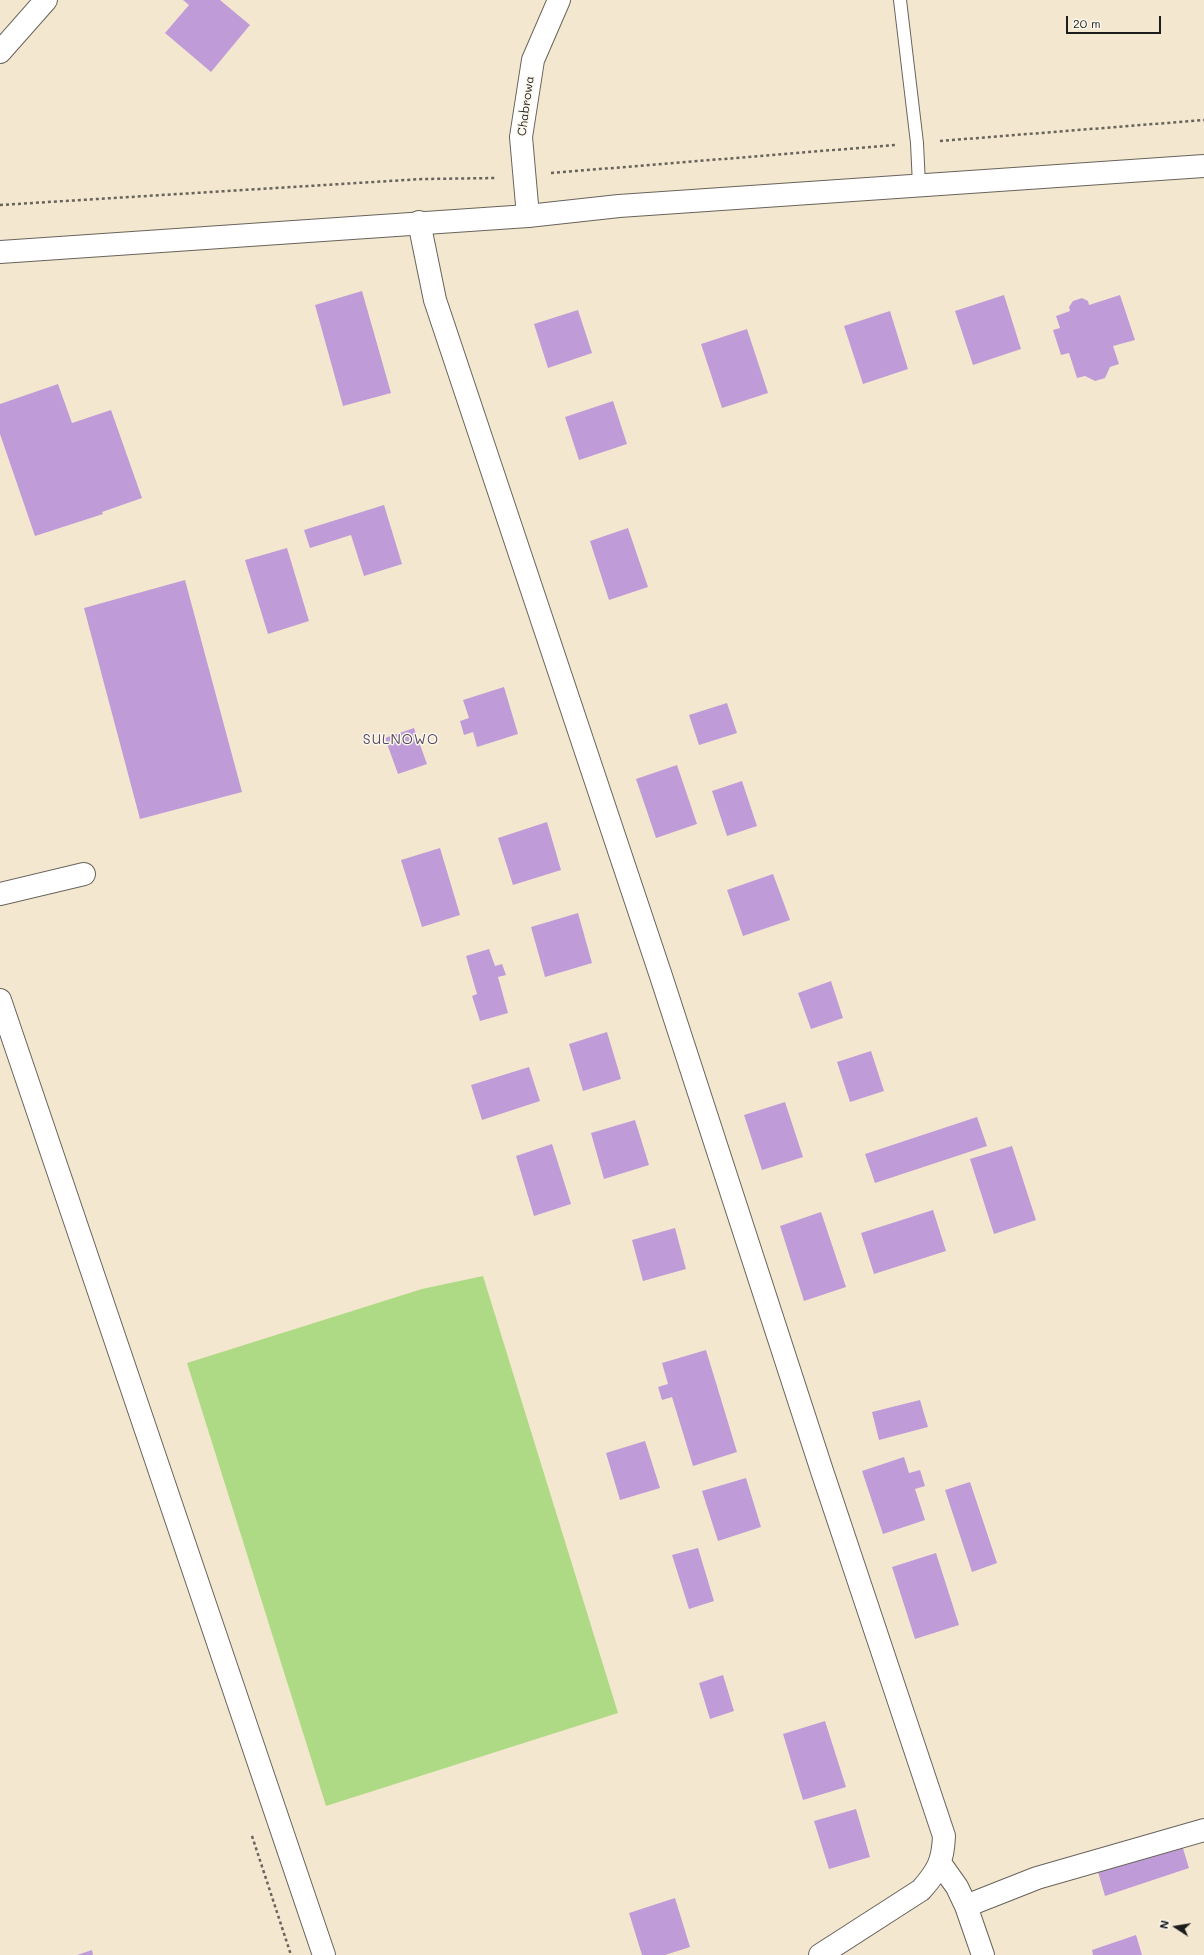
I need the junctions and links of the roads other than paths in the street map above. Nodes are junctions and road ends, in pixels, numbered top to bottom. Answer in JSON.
{"nodes":[{"id":1,"x":46,"y":0,"type":"edge"},
{"id":2,"x":559,"y":0,"type":"edge"},
{"id":3,"x":900,"y":0,"type":"edge"},
{"id":4,"x":0,"y":52,"type":"edge"},
{"id":5,"x":1204,"y":166,"type":"edge"},
{"id":6,"x":919,"y":185,"type":"junction"},
{"id":7,"x":528,"y":216,"type":"junction"},
{"id":8,"x":419,"y":222,"type":"junction"},
{"id":9,"x":0,"y":252,"type":"edge"},
{"id":10,"x":84,"y":874,"type":"dead end"},
{"id":11,"x":0,"y":894,"type":"edge"},
{"id":12,"x":0,"y":1000,"type":"edge"},
{"id":13,"x":1204,"y":1830,"type":"edge"},
{"id":14,"x":940,"y":1863,"type":"junction"},
{"id":15,"x":966,"y":1906,"type":"junction"},
{"id":16,"x":324,"y":1955,"type":"edge"},
{"id":17,"x":820,"y":1955,"type":"edge"},
{"id":18,"x":982,"y":1955,"type":"edge"}],
"edges":[{"from":1,"to":4,"type":"street"},
{"from":2,"to":7,"type":"street","name":"Chabrowa"},
{"from":3,"to":6,"type":"lane"},
{"from":5,"to":6,"type":"street"},
{"from":6,"to":7,"type":"street"},
{"from":7,"to":8,"type":"street"},
{"from":8,"to":9,"type":"street"},
{"from":8,"to":14,"type":"street"},
{"from":10,"to":11,"type":"street"},
{"from":12,"to":16,"type":"street"},
{"from":13,"to":15,"type":"street"},
{"from":14,"to":15,"type":"street"},
{"from":14,"to":17,"type":"street"},
{"from":15,"to":18,"type":"street"}]}
